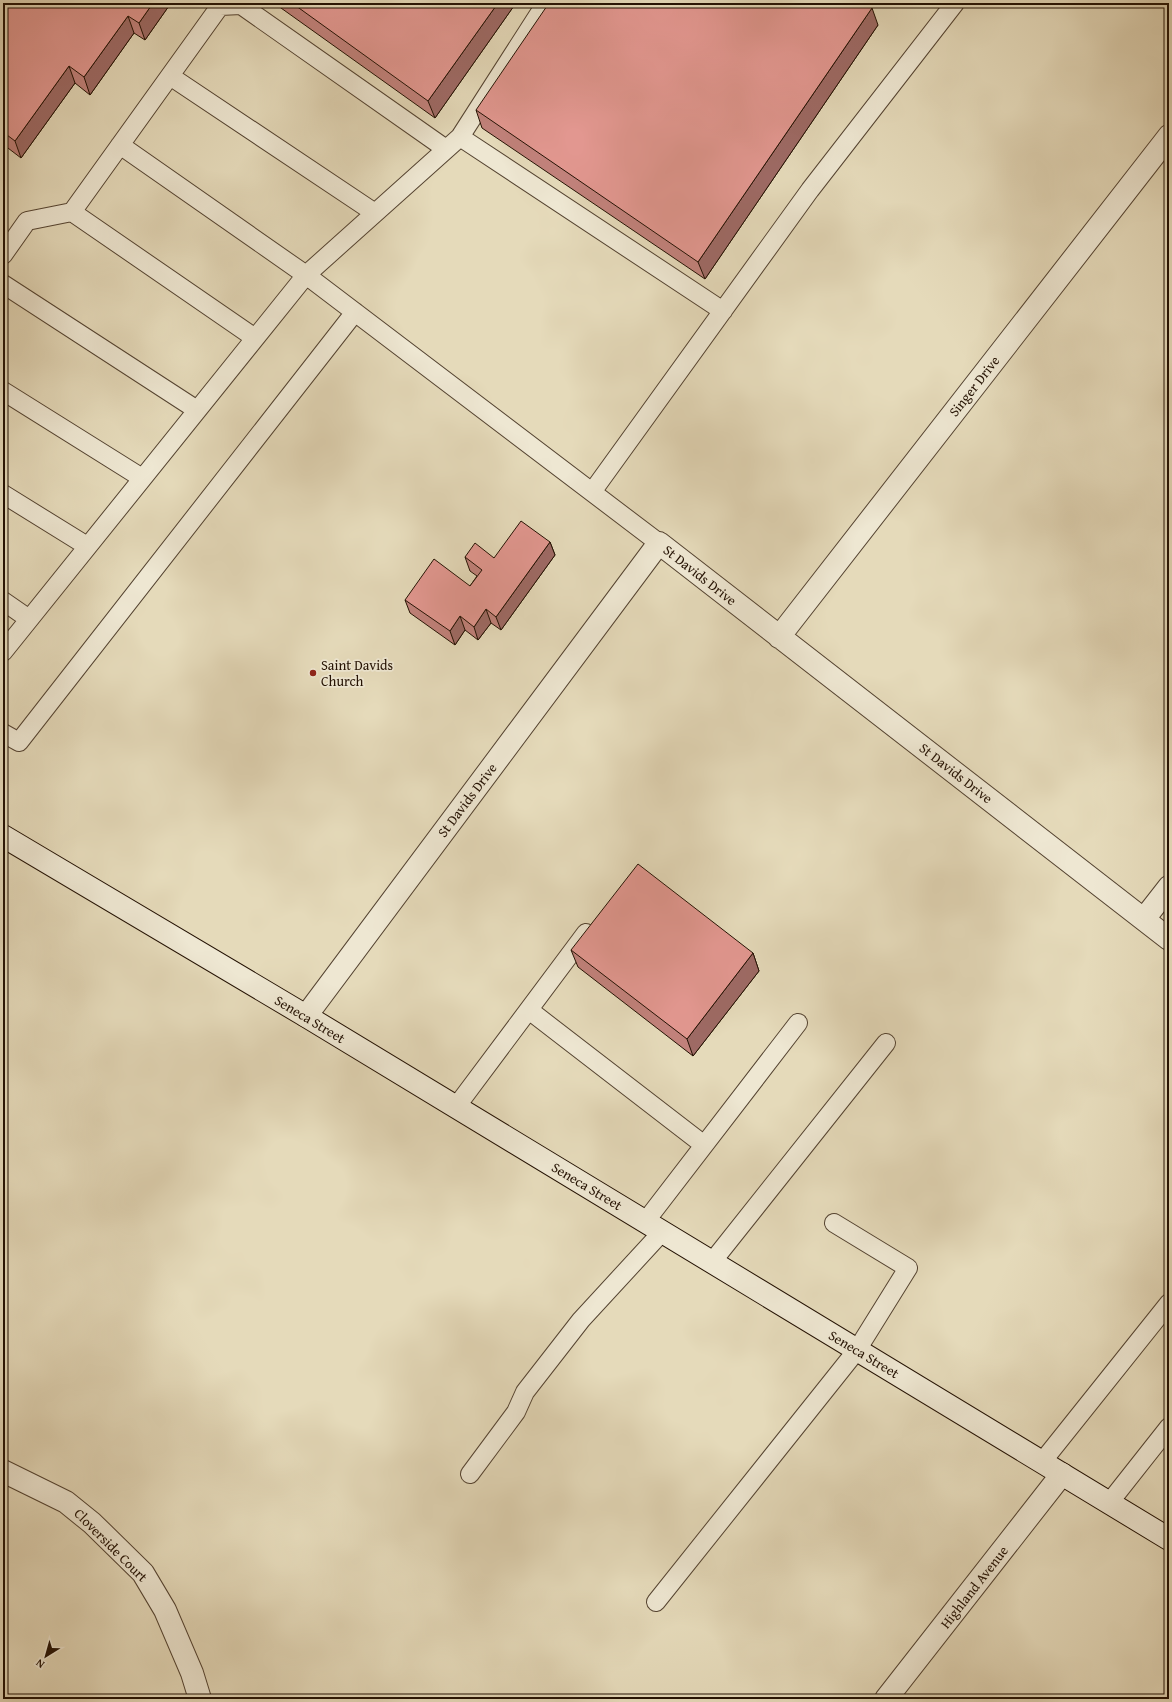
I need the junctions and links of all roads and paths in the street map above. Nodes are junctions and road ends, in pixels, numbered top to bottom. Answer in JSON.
{"nodes":[{"id":1,"x":546,"y":3,"type":"edge"},
{"id":2,"x":956,"y":3,"type":"edge"},
{"id":3,"x":170,"y":76,"type":"junction"},
{"id":4,"x":1169,"y":136,"type":"edge"},
{"id":5,"x":460,"y":137,"type":"junction"},
{"id":6,"x":120,"y":145,"type":"junction"},
{"id":7,"x":446,"y":149,"type":"junction"},
{"id":8,"x":72,"y":212,"type":"junction"},
{"id":9,"x":375,"y":213,"type":"junction"},
{"id":10,"x":3,"y":255,"type":"edge"},
{"id":11,"x":306,"y":275,"type":"junction"},
{"id":12,"x":3,"y":284,"type":"edge"},
{"id":13,"x":723,"y":311,"type":"junction"},
{"id":14,"x":355,"y":312,"type":"junction"},
{"id":15,"x":255,"y":338,"type":"junction"},
{"id":16,"x":3,"y":392,"type":"edge"},
{"id":17,"x":197,"y":410,"type":"junction"},
{"id":18,"x":142,"y":478,"type":"junction"},
{"id":19,"x":592,"y":492,"type":"junction"},
{"id":20,"x":3,"y":494,"type":"edge"},
{"id":21,"x":659,"y":543,"type":"junction"},
{"id":22,"x":87,"y":546,"type":"junction"},
{"id":23,"x":3,"y":601,"type":"edge"},
{"id":24,"x":29,"y":619,"type":"junction"},
{"id":25,"x":779,"y":636,"type":"junction"},
{"id":26,"x":3,"y":652,"type":"edge"},
{"id":27,"x":3,"y":733,"type":"edge"},
{"id":28,"x":3,"y":836,"type":"edge"},
{"id":29,"x":1169,"y":887,"type":"edge"},
{"id":30,"x":1144,"y":919,"type":"junction"},
{"id":31,"x":595,"y":921,"type":"edge"},
{"id":32,"x":1169,"y":939,"type":"edge"},
{"id":33,"x":529,"y":1010,"type":"junction"},
{"id":34,"x":306,"y":1016,"type":"junction"},
{"id":35,"x":798,"y":1023,"type":"dead end"},
{"id":36,"x":886,"y":1043,"type":"dead end"},
{"id":37,"x":456,"y":1107,"type":"junction"},
{"id":38,"x":704,"y":1145,"type":"junction"},
{"id":39,"x":834,"y":1223,"type":"dead end"},
{"id":40,"x":654,"y":1227,"type":"junction"},
{"id":41,"x":712,"y":1262,"type":"junction"},
{"id":42,"x":1169,"y":1304,"type":"edge"},
{"id":43,"x":857,"y":1350,"type":"junction"},
{"id":44,"x":1169,"y":1426,"type":"edge"},
{"id":45,"x":1042,"y":1462,"type":"junction"},
{"id":46,"x":3,"y":1471,"type":"edge"},
{"id":47,"x":470,"y":1474,"type":"dead end"},
{"id":48,"x":1062,"y":1474,"type":"junction"},
{"id":49,"x":1109,"y":1503,"type":"junction"},
{"id":50,"x":1169,"y":1539,"type":"edge"},
{"id":51,"x":656,"y":1602,"type":"dead end"},
{"id":52,"x":200,"y":1699,"type":"edge"},
{"id":53,"x":886,"y":1699,"type":"edge"}],
"edges":[{"from":1,"to":5,"type":"lane"},
{"from":2,"to":13,"type":"lane"},
{"from":3,"to":6,"type":"lane"},
{"from":3,"to":7,"type":"lane"},
{"from":3,"to":9,"type":"lane"},
{"from":4,"to":25,"type":"street","name":"Singer Drive"},
{"from":5,"to":7,"type":"lane"},
{"from":5,"to":13,"type":"lane"},
{"from":6,"to":8,"type":"lane"},
{"from":6,"to":11,"type":"lane"},
{"from":7,"to":9,"type":"lane"},
{"from":8,"to":10,"type":"lane"},
{"from":8,"to":15,"type":"lane"},
{"from":9,"to":11,"type":"lane"},
{"from":11,"to":14,"type":"lane"},
{"from":11,"to":15,"type":"lane"},
{"from":12,"to":17,"type":"lane"},
{"from":13,"to":19,"type":"lane"},
{"from":14,"to":19,"type":"lane"},
{"from":14,"to":27,"type":"lane"},
{"from":15,"to":17,"type":"lane"},
{"from":16,"to":18,"type":"lane"},
{"from":17,"to":18,"type":"lane"},
{"from":18,"to":22,"type":"lane"},
{"from":19,"to":21,"type":"lane"},
{"from":20,"to":22,"type":"lane"},
{"from":21,"to":25,"type":"street","name":"St Davids Drive"},
{"from":21,"to":34,"type":"street","name":"St Davids Drive"},
{"from":22,"to":24,"type":"lane"},
{"from":23,"to":24,"type":"lane"},
{"from":24,"to":26,"type":"lane"},
{"from":25,"to":30,"type":"street","name":"St Davids Drive"},
{"from":28,"to":34,"type":"street","name":"Seneca Street"},
{"from":29,"to":30,"type":"street"},
{"from":30,"to":32,"type":"street","name":"St Davids Drive"},
{"from":31,"to":33,"type":"lane"},
{"from":33,"to":37,"type":"lane"},
{"from":33,"to":38,"type":"lane"},
{"from":34,"to":37,"type":"street","name":"Seneca Street"},
{"from":35,"to":38,"type":"lane"},
{"from":36,"to":41,"type":"lane"},
{"from":37,"to":40,"type":"street","name":"Seneca Street"},
{"from":38,"to":40,"type":"lane"},
{"from":39,"to":43,"type":"lane"},
{"from":40,"to":41,"type":"street","name":"Seneca Street"},
{"from":40,"to":47,"type":"lane"},
{"from":41,"to":43,"type":"street","name":"Seneca Street"},
{"from":42,"to":45,"type":"lane"},
{"from":43,"to":45,"type":"street","name":"Seneca Street"},
{"from":43,"to":51,"type":"lane"},
{"from":44,"to":49,"type":"lane"},
{"from":45,"to":48,"type":"street","name":"Seneca Street"},
{"from":46,"to":52,"type":"street","name":"Cloverside Court"},
{"from":48,"to":49,"type":"street","name":"Seneca Street"},
{"from":48,"to":53,"type":"street","name":"Highland Avenue"},
{"from":49,"to":50,"type":"street","name":"Seneca Street"}]}
